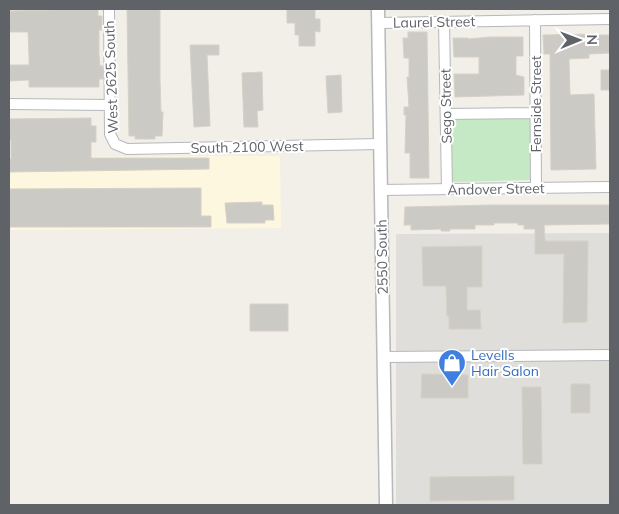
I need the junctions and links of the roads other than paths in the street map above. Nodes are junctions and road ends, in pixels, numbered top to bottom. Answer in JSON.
{"nodes":[{"id":1,"x":109,"y":9,"type":"edge"},
{"id":2,"x":378,"y":9,"type":"edge"},
{"id":3,"x":610,"y":19,"type":"edge"},
{"id":4,"x":536,"y":20,"type":"junction"},
{"id":5,"x":444,"y":22,"type":"junction"},
{"id":6,"x":378,"y":24,"type":"junction"},
{"id":7,"x":9,"y":104,"type":"edge"},
{"id":8,"x":110,"y":105,"type":"junction"},
{"id":9,"x":536,"y":113,"type":"junction"},
{"id":10,"x":446,"y":114,"type":"junction"},
{"id":11,"x":115,"y":144,"type":"joint"},
{"id":12,"x":380,"y":144,"type":"junction"},
{"id":13,"x":610,"y":187,"type":"edge"},
{"id":14,"x":536,"y":188,"type":"junction"},
{"id":15,"x":447,"y":189,"type":"junction"},
{"id":16,"x":381,"y":190,"type":"junction"},
{"id":17,"x":610,"y":354,"type":"edge"},
{"id":18,"x":384,"y":357,"type":"junction"},
{"id":19,"x":386,"y":505,"type":"edge"}],
"edges":[{"from":1,"to":8,"type":"street","name":"West 2625 South"},
{"from":2,"to":6,"type":"street","name":"2550 South"},
{"from":3,"to":4,"type":"street","name":"Laurel Street"},
{"from":4,"to":5,"type":"street","name":"Laurel Street"},
{"from":4,"to":9,"type":"street","name":"Fernside Street"},
{"from":5,"to":6,"type":"street","name":"Laurel Street"},
{"from":5,"to":10,"type":"street","name":"Sego Street"},
{"from":6,"to":12,"type":"street","name":"2550 South"},
{"from":7,"to":8,"type":"street"},
{"from":8,"to":11,"type":"street","name":"West 2625 South"},
{"from":9,"to":10,"type":"street"},
{"from":9,"to":14,"type":"street","name":"Fernside Street"},
{"from":10,"to":15,"type":"street","name":"Sego Street"},
{"from":11,"to":12,"type":"street","name":"South 2100 West"},
{"from":12,"to":16,"type":"street","name":"2550 South"},
{"from":13,"to":14,"type":"street","name":"Andover Street"},
{"from":14,"to":15,"type":"street","name":"Andover Street"},
{"from":15,"to":16,"type":"street","name":"Andover Street"},
{"from":16,"to":18,"type":"street","name":"2550 South"},
{"from":17,"to":18,"type":"street"},
{"from":18,"to":19,"type":"street","name":"2550 South"}]}
